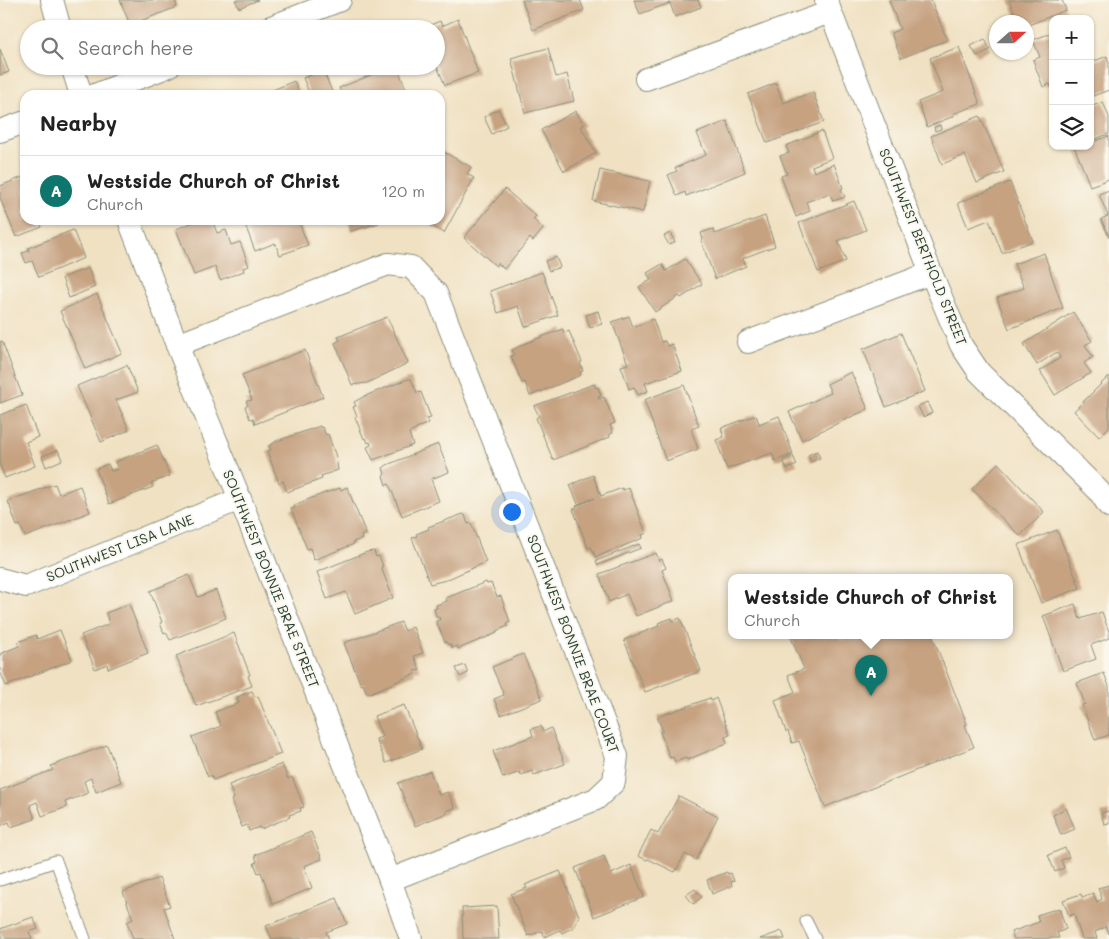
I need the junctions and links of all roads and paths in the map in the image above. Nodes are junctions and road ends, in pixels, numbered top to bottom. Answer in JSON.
{"nodes":[{"id":1,"x":52,"y":0,"type":"edge"},
{"id":2,"x":340,"y":0,"type":"edge"},
{"id":3,"x":828,"y":6,"type":"edge"},
{"id":4,"x":58,"y":20,"type":"edge"},
{"id":5,"x":289,"y":20,"type":"edge"},
{"id":6,"x":75,"y":75,"type":"edge"},
{"id":7,"x":146,"y":75,"type":"edge"},
{"id":8,"x":646,"y":79,"type":"dead end"},
{"id":9,"x":79,"y":90,"type":"edge"},
{"id":10,"x":108,"y":90,"type":"edge"},
{"id":11,"x":20,"y":124,"type":"edge"},
{"id":12,"x":0,"y":131,"type":"edge"},
{"id":13,"x":130,"y":225,"type":"edge"},
{"id":14,"x":931,"y":273,"type":"junction"},
{"id":15,"x":748,"y":342,"type":"dead end"},
{"id":16,"x":177,"y":345,"type":"junction"},
{"id":17,"x":240,"y":499,"type":"junction"},
{"id":18,"x":1109,"y":506,"type":"edge"},
{"id":19,"x":0,"y":580,"type":"edge"},
{"id":20,"x":0,"y":880,"type":"edge"},
{"id":21,"x":390,"y":880,"type":"junction"},
{"id":22,"x":806,"y":921,"type":"dead end"},
{"id":23,"x":86,"y":939,"type":"edge"},
{"id":24,"x":411,"y":939,"type":"edge"},
{"id":25,"x":815,"y":939,"type":"edge"}],
"edges":[{"from":1,"to":4,"type":"street"},
{"from":2,"to":5,"type":"street"},
{"from":3,"to":8,"type":"street"},
{"from":3,"to":14,"type":"street","name":"SOUTHWEST BERTHOLD STREET"},
{"from":6,"to":9,"type":"street"},
{"from":7,"to":10,"type":"street"},
{"from":11,"to":12,"type":"street"},
{"from":13,"to":16,"type":"street","name":"SOUTHWEST BONNIE BRAE STREET"},
{"from":14,"to":15,"type":"street"},
{"from":14,"to":18,"type":"street","name":"SOUTHWEST BERTHOLD STREET"},
{"from":16,"to":17,"type":"street","name":"SOUTHWEST BONNIE BRAE STREET"},
{"from":16,"to":21,"type":"street","name":"SOUTHWEST BONNIE BRAE COURT"},
{"from":17,"to":19,"type":"street","name":"SOUTHWEST LISA LANE"},
{"from":17,"to":21,"type":"street","name":"SOUTHWEST BONNIE BRAE STREET"},
{"from":20,"to":23,"type":"lane"},
{"from":21,"to":24,"type":"street","name":"SOUTHWEST BONNIE BRAE STREET"},
{"from":22,"to":25,"type":"lane"}]}
